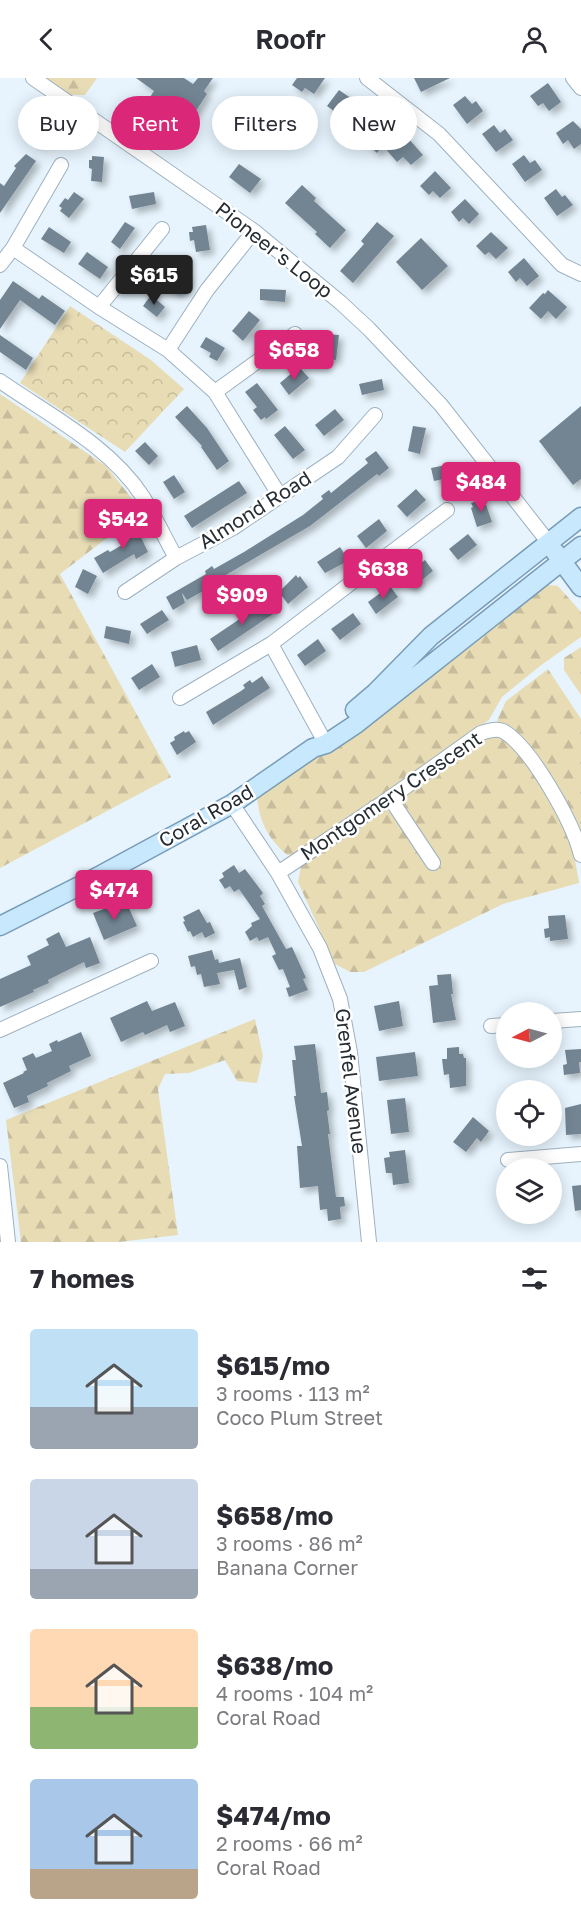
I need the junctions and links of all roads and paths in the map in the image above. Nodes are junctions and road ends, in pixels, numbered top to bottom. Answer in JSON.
{"nodes":[{"id":1,"x":33,"y":78,"type":"edge"},
{"id":2,"x":573,"y":78,"type":"edge"},
{"id":3,"x":371,"y":79,"type":"edge"},
{"id":4,"x":581,"y":88,"type":"edge"},
{"id":5,"x":61,"y":165,"type":"dead end"},
{"id":6,"x":162,"y":229,"type":"dead end"},
{"id":7,"x":254,"y":231,"type":"junction"},
{"id":8,"x":13,"y":248,"type":"junction"},
{"id":9,"x":0,"y":265,"type":"edge"},
{"id":10,"x":581,"y":274,"type":"edge"},
{"id":11,"x":99,"y":307,"type":"junction"},
{"id":12,"x":295,"y":334,"type":"dead end"},
{"id":13,"x":168,"y":350,"type":"junction"},
{"id":14,"x":0,"y":381,"type":"edge"},
{"id":15,"x":215,"y":392,"type":"junction"},
{"id":16,"x":375,"y":415,"type":"dead end"},
{"id":17,"x":280,"y":496,"type":"junction"},
{"id":18,"x":447,"y":510,"type":"dead end"},
{"id":19,"x":581,"y":517,"type":"edge"},
{"id":20,"x":549,"y":543,"type":"junction"},
{"id":21,"x":581,"y":546,"type":"edge"},
{"id":22,"x":176,"y":558,"type":"junction"},
{"id":23,"x":562,"y":561,"type":"junction"},
{"id":24,"x":581,"y":587,"type":"edge"},
{"id":25,"x":125,"y":592,"type":"dead end"},
{"id":26,"x":271,"y":644,"type":"junction"},
{"id":27,"x":180,"y":698,"type":"dead end"},
{"id":28,"x":320,"y":743,"type":"junction"},
{"id":29,"x":390,"y":798,"type":"junction"},
{"id":30,"x":232,"y":804,"type":"junction"},
{"id":31,"x":581,"y":855,"type":"edge"},
{"id":32,"x":433,"y":863,"type":"dead end"},
{"id":33,"x":278,"y":873,"type":"junction"},
{"id":34,"x":0,"y":926,"type":"edge"},
{"id":35,"x":151,"y":961,"type":"dead end"},
{"id":36,"x":581,"y":1019,"type":"edge"},
{"id":37,"x":562,"y":1020,"type":"edge"},
{"id":38,"x":491,"y":1026,"type":"dead end"},
{"id":39,"x":496,"y":1026,"type":"edge"},
{"id":40,"x":0,"y":1030,"type":"edge"},
{"id":41,"x":581,"y":1154,"type":"edge"},
{"id":42,"x":532,"y":1158,"type":"edge"},
{"id":43,"x":0,"y":1166,"type":"edge"},
{"id":44,"x":8,"y":1242,"type":"edge"},
{"id":45,"x":369,"y":1242,"type":"edge"}],
"edges":[{"from":1,"to":7,"type":"street","name":"Pioneer's Loop"},
{"from":2,"to":4,"type":"street"},
{"from":3,"to":10,"type":"street"},
{"from":5,"to":8,"type":"street"},
{"from":6,"to":11,"type":"street"},
{"from":7,"to":13,"type":"street"},
{"from":7,"to":20,"type":"street","name":"Pioneer's Loop"},
{"from":8,"to":9,"type":"street"},
{"from":8,"to":11,"type":"street"},
{"from":11,"to":13,"type":"street"},
{"from":12,"to":15,"type":"street"},
{"from":13,"to":15,"type":"street"},
{"from":14,"to":22,"type":"street"},
{"from":15,"to":17,"type":"street"},
{"from":16,"to":17,"type":"street","name":"Almond Road"},
{"from":17,"to":22,"type":"street","name":"Almond Road"},
{"from":18,"to":26,"type":"street"},
{"from":19,"to":20,"type":"main road","name":"Coral Road"},
{"from":20,"to":23,"type":"main road"},
{"from":20,"to":28,"type":"main road","name":"Coral Road"},
{"from":21,"to":23,"type":"main road","name":"Coral Road"},
{"from":22,"to":25,"type":"street","name":"Almond Road"},
{"from":23,"to":24,"type":"main road"},
{"from":23,"to":28,"type":"main road","name":"Coral Road"},
{"from":26,"to":27,"type":"street"},
{"from":26,"to":28,"type":"street"},
{"from":28,"to":30,"type":"main road","name":"Coral Road"},
{"from":29,"to":31,"type":"street","name":"Montgomery Crescent"},
{"from":29,"to":32,"type":"street"},
{"from":29,"to":33,"type":"street","name":"Montgomery Crescent"},
{"from":30,"to":33,"type":"street","name":"Grenfel Avenue"},
{"from":30,"to":34,"type":"main road","name":"Coral Road"},
{"from":33,"to":45,"type":"street","name":"Grenfel Avenue"},
{"from":35,"to":40,"type":"street"},
{"from":36,"to":37,"type":"street"},
{"from":38,"to":39,"type":"street"},
{"from":41,"to":42,"type":"street"},
{"from":43,"to":44,"type":"street"}]}
